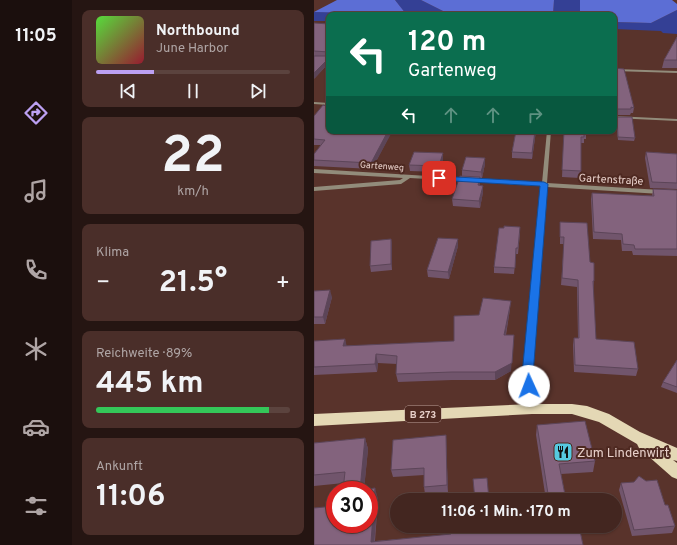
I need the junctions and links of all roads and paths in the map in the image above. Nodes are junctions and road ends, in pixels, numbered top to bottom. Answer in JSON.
{"nodes":[{"id":1,"x":617,"y":70,"type":"edge"},
{"id":2,"x":677,"y":72,"type":"edge"},
{"id":3,"x":314,"y":103,"type":"edge"},
{"id":4,"x":326,"y":104,"type":"edge"},
{"id":5,"x":617,"y":117,"type":"edge"},
{"id":6,"x":677,"y":120,"type":"edge"},
{"id":7,"x":549,"y":134,"type":"edge"},
{"id":8,"x":314,"y":171,"type":"edge"},
{"id":9,"x":409,"y":177,"type":"junction"},
{"id":10,"x":544,"y":184,"type":"junction"},
{"id":11,"x":314,"y":189,"type":"edge"},
{"id":12,"x":677,"y":193,"type":"edge"},
{"id":13,"x":532,"y":408,"type":"junction"},
{"id":14,"x":314,"y":420,"type":"edge"},
{"id":15,"x":635,"y":436,"type":"junction"},
{"id":16,"x":677,"y":455,"type":"edge"},
{"id":17,"x":677,"y":472,"type":"edge"}],
"edges":[{"from":1,"to":2,"type":"street"},
{"from":3,"to":4,"type":"street"},
{"from":5,"to":6,"type":"street"},
{"from":7,"to":10,"type":"street"},
{"from":8,"to":9,"type":"street","name":"Gartenweg"},
{"from":9,"to":10,"type":"street","name":"Gartenweg"},
{"from":9,"to":11,"type":"street"},
{"from":10,"to":12,"type":"street","name":"Gartenstraße"},
{"from":10,"to":13,"type":"street"},
{"from":13,"to":14,"type":"main road","number":"B 273"},
{"from":13,"to":15,"type":"main road","number":"B 273"},
{"from":15,"to":16,"type":"main road","number":"B 273"},
{"from":15,"to":17,"type":"main road","number":"B 273"}]}
